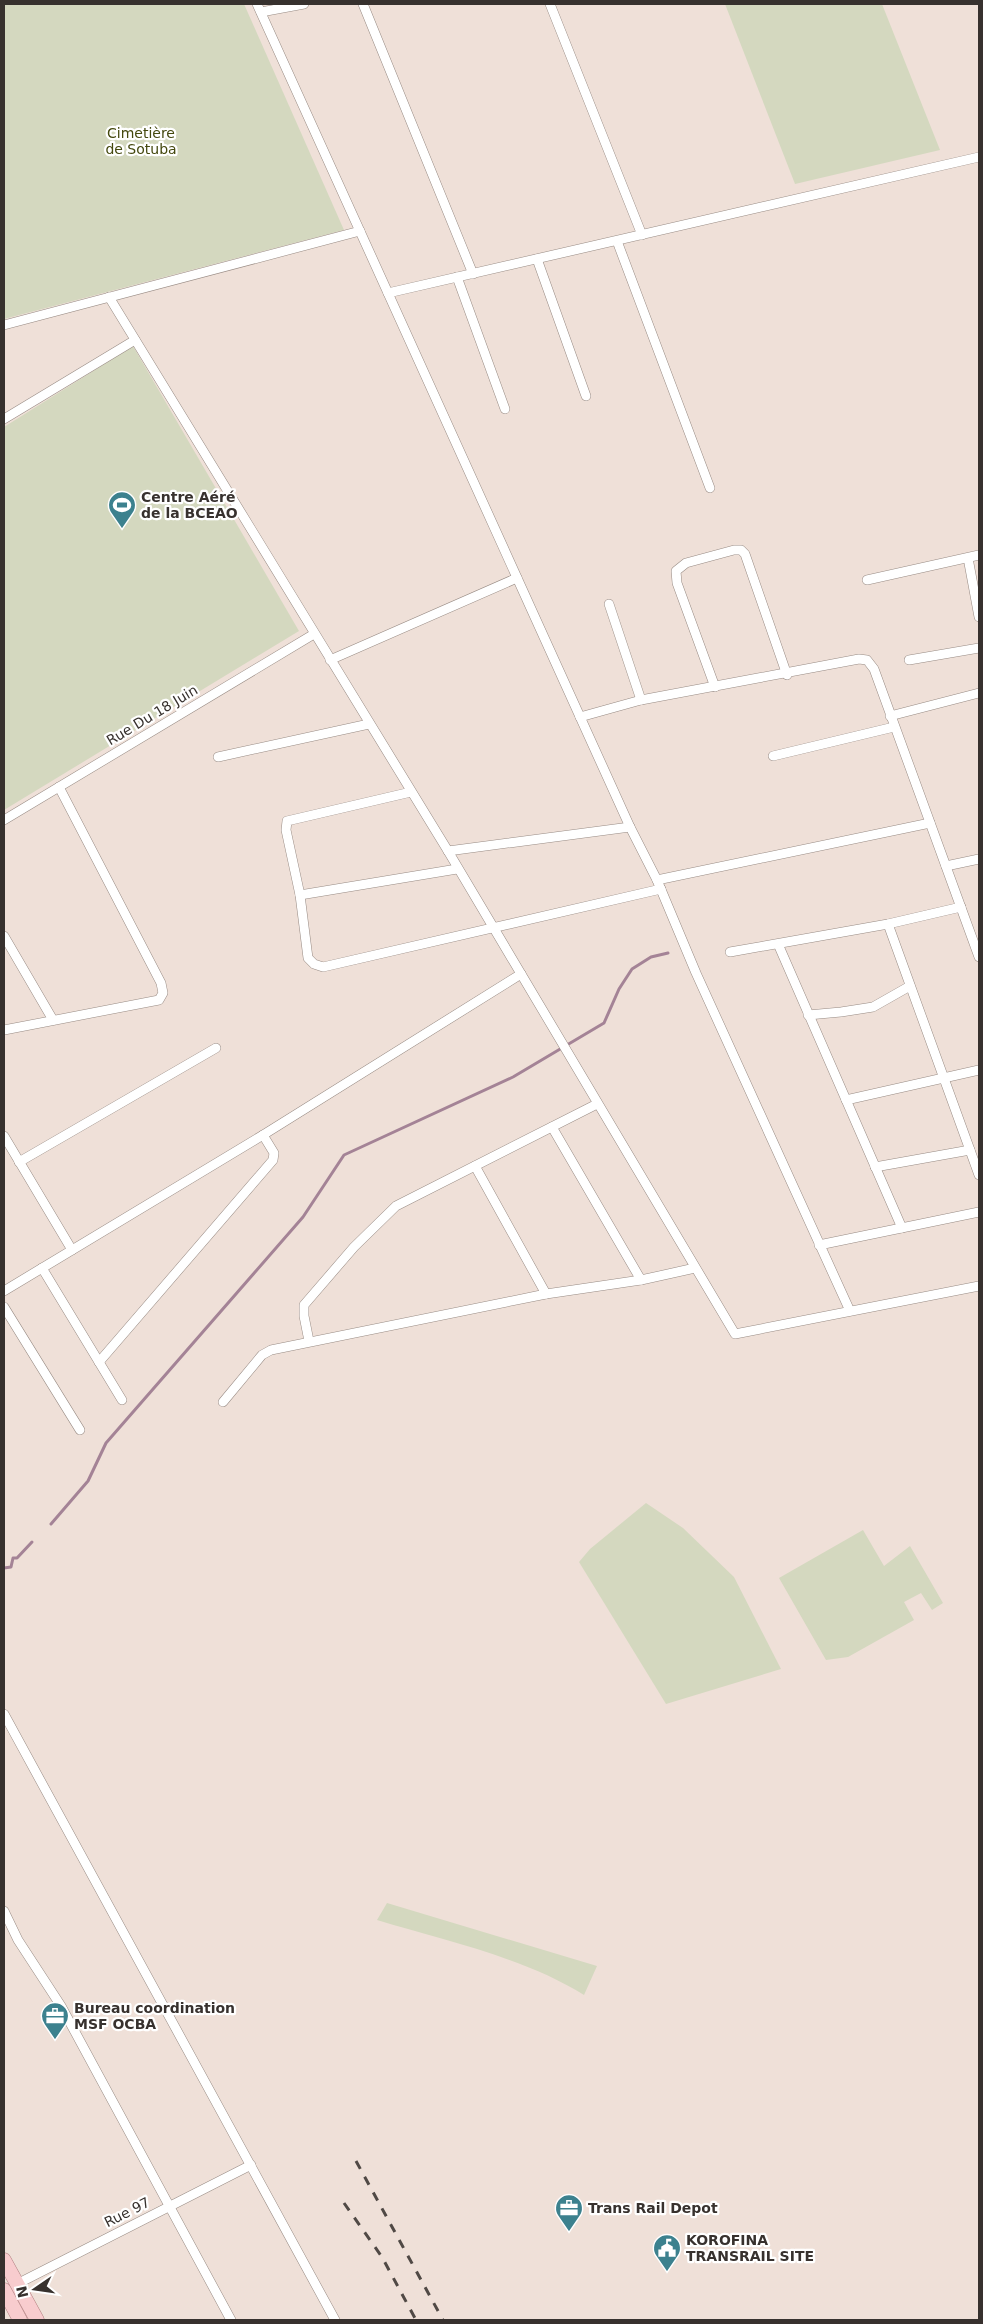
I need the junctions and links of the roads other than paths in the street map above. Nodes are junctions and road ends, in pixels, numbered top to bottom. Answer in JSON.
{"nodes":[{"id":1,"x":304,"y":4,"type":"edge"},
{"id":2,"x":363,"y":4,"type":"edge"},
{"id":3,"x":550,"y":4,"type":"edge"},
{"id":4,"x":259,"y":8,"type":"edge"},
{"id":5,"x":979,"y":157,"type":"edge"},
{"id":6,"x":360,"y":231,"type":"junction"},
{"id":7,"x":642,"y":235,"type":"junction"},
{"id":8,"x":616,"y":241,"type":"junction"},
{"id":9,"x":537,"y":259,"type":"junction"},
{"id":10,"x":473,"y":274,"type":"junction"},
{"id":11,"x":458,"y":277,"type":"junction"},
{"id":12,"x":388,"y":293,"type":"junction"},
{"id":13,"x":109,"y":297,"type":"junction"},
{"id":14,"x":4,"y":325,"type":"edge"},
{"id":15,"x":135,"y":340,"type":"junction"},
{"id":16,"x":586,"y":396,"type":"dead end"},
{"id":17,"x":505,"y":409,"type":"dead end"},
{"id":18,"x":4,"y":419,"type":"edge"},
{"id":19,"x":710,"y":488,"type":"dead end"},
{"id":20,"x":979,"y":555,"type":"edge"},
{"id":21,"x":968,"y":558,"type":"junction"},
{"id":22,"x":517,"y":578,"type":"junction"},
{"id":23,"x":867,"y":580,"type":"dead end"},
{"id":24,"x":609,"y":604,"type":"dead end"},
{"id":25,"x":979,"y":617,"type":"edge"},
{"id":26,"x":314,"y":634,"type":"junction"},
{"id":27,"x":979,"y":648,"type":"edge"},
{"id":28,"x":330,"y":660,"type":"junction"},
{"id":29,"x":910,"y":660,"type":"dead end"},
{"id":30,"x":787,"y":674,"type":"junction"},
{"id":31,"x":715,"y":687,"type":"junction"},
{"id":32,"x":979,"y":693,"type":"edge"},
{"id":33,"x":641,"y":700,"type":"junction"},
{"id":34,"x":890,"y":716,"type":"junction"},
{"id":35,"x":580,"y":717,"type":"junction"},
{"id":36,"x":369,"y":724,"type":"junction"},
{"id":37,"x":894,"y":727,"type":"junction"},
{"id":38,"x":773,"y":756,"type":"dead end"},
{"id":39,"x":218,"y":757,"type":"dead end"},
{"id":40,"x":59,"y":786,"type":"junction"},
{"id":41,"x":411,"y":792,"type":"junction"},
{"id":42,"x":4,"y":820,"type":"edge"},
{"id":43,"x":930,"y":823,"type":"junction"},
{"id":44,"x":630,"y":827,"type":"junction"},
{"id":45,"x":448,"y":851,"type":"junction"},
{"id":46,"x":979,"y":859,"type":"edge"},
{"id":47,"x":946,"y":866,"type":"junction"},
{"id":48,"x":457,"y":869,"type":"junction"},
{"id":49,"x":657,"y":880,"type":"junction"},
{"id":50,"x":661,"y":889,"type":"junction"},
{"id":51,"x":300,"y":895,"type":"junction"},
{"id":52,"x":961,"y":906,"type":"junction"},
{"id":53,"x":888,"y":924,"type":"junction"},
{"id":54,"x":494,"y":929,"type":"junction"},
{"id":55,"x":4,"y":936,"type":"edge"},
{"id":56,"x":778,"y":944,"type":"junction"},
{"id":57,"x":730,"y":952,"type":"dead end"},
{"id":58,"x":979,"y":957,"type":"edge"},
{"id":59,"x":521,"y":974,"type":"junction"},
{"id":60,"x":910,"y":986,"type":"junction"},
{"id":61,"x":808,"y":1014,"type":"junction"},
{"id":62,"x":53,"y":1020,"type":"junction"},
{"id":63,"x":4,"y":1030,"type":"edge"},
{"id":64,"x":216,"y":1048,"type":"dead end"},
{"id":65,"x":979,"y":1070,"type":"edge"},
{"id":66,"x":944,"y":1078,"type":"junction"},
{"id":67,"x":846,"y":1100,"type":"junction"},
{"id":68,"x":597,"y":1104,"type":"junction"},
{"id":69,"x":552,"y":1127,"type":"junction"},
{"id":70,"x":262,"y":1135,"type":"junction"},
{"id":71,"x":4,"y":1136,"type":"edge"},
{"id":72,"x":970,"y":1150,"type":"junction"},
{"id":73,"x":19,"y":1162,"type":"junction"},
{"id":74,"x":474,"y":1166,"type":"junction"},
{"id":75,"x":875,"y":1167,"type":"junction"},
{"id":76,"x":979,"y":1175,"type":"edge"},
{"id":77,"x":979,"y":1212,"type":"edge"},
{"id":78,"x":902,"y":1228,"type":"junction"},
{"id":79,"x":819,"y":1245,"type":"junction"},
{"id":80,"x":72,"y":1250,"type":"junction"},
{"id":81,"x":42,"y":1268,"type":"junction"},
{"id":82,"x":696,"y":1268,"type":"junction"},
{"id":83,"x":641,"y":1280,"type":"junction"},
{"id":84,"x":979,"y":1286,"type":"edge"},
{"id":85,"x":4,"y":1291,"type":"edge"},
{"id":86,"x":546,"y":1294,"type":"junction"},
{"id":87,"x":4,"y":1307,"type":"edge"},
{"id":88,"x":850,"y":1311,"type":"junction"},
{"id":89,"x":310,"y":1341,"type":"junction"},
{"id":90,"x":99,"y":1362,"type":"junction"},
{"id":91,"x":122,"y":1400,"type":"dead end"},
{"id":92,"x":223,"y":1402,"type":"dead end"},
{"id":93,"x":80,"y":1430,"type":"dead end"},
{"id":94,"x":4,"y":1714,"type":"edge"},
{"id":95,"x":4,"y":1911,"type":"edge"},
{"id":96,"x":4,"y":1927,"type":"edge"},
{"id":97,"x":18,"y":1940,"type":"junction"},
{"id":98,"x":251,"y":2164,"type":"junction"},
{"id":99,"x":169,"y":2206,"type":"junction"},
{"id":100,"x":4,"y":2260,"type":"edge"},
{"id":101,"x":17,"y":2284,"type":"junction"},
{"id":102,"x":4,"y":2290,"type":"edge"},
{"id":103,"x":20,"y":2320,"type":"edge"},
{"id":104,"x":37,"y":2320,"type":"edge"},
{"id":105,"x":231,"y":2320,"type":"edge"},
{"id":106,"x":335,"y":2320,"type":"edge"}],
"edges":[{"from":1,"to":4,"type":"street"},
{"from":2,"to":10,"type":"street"},
{"from":3,"to":7,"type":"street"},
{"from":4,"to":6,"type":"street"},
{"from":5,"to":7,"type":"street"},
{"from":6,"to":12,"type":"street"},
{"from":6,"to":13,"type":"street"},
{"from":7,"to":8,"type":"street"},
{"from":8,"to":9,"type":"street"},
{"from":8,"to":19,"type":"street"},
{"from":9,"to":10,"type":"street"},
{"from":9,"to":16,"type":"street"},
{"from":10,"to":11,"type":"street"},
{"from":11,"to":12,"type":"street"},
{"from":11,"to":17,"type":"street"},
{"from":12,"to":22,"type":"street"},
{"from":13,"to":14,"type":"street"},
{"from":13,"to":15,"type":"street"},
{"from":15,"to":18,"type":"street"},
{"from":15,"to":26,"type":"street"},
{"from":20,"to":21,"type":"street"},
{"from":21,"to":23,"type":"street"},
{"from":21,"to":25,"type":"street"},
{"from":22,"to":28,"type":"street"},
{"from":22,"to":35,"type":"street"},
{"from":24,"to":33,"type":"street"},
{"from":26,"to":28,"type":"street"},
{"from":26,"to":40,"type":"street","name":"Rue Du 18 Juin"},
{"from":27,"to":29,"type":"street"},
{"from":28,"to":36,"type":"street"},
{"from":30,"to":31,"type":"street"},
{"from":30,"to":31,"type":"street"},
{"from":30,"to":34,"type":"street"},
{"from":31,"to":33,"type":"street"},
{"from":32,"to":34,"type":"street"},
{"from":33,"to":35,"type":"street"},
{"from":34,"to":37,"type":"street"},
{"from":35,"to":44,"type":"street"},
{"from":36,"to":39,"type":"street"},
{"from":36,"to":41,"type":"street"},
{"from":37,"to":38,"type":"street"},
{"from":37,"to":43,"type":"street"},
{"from":40,"to":42,"type":"street","name":"Rue Du 18 Juin"},
{"from":40,"to":62,"type":"street"},
{"from":41,"to":45,"type":"street"},
{"from":41,"to":51,"type":"street"},
{"from":43,"to":47,"type":"street"},
{"from":43,"to":49,"type":"street"},
{"from":44,"to":45,"type":"street"},
{"from":44,"to":49,"type":"street"},
{"from":45,"to":48,"type":"street"},
{"from":46,"to":47,"type":"street"},
{"from":47,"to":52,"type":"street"},
{"from":48,"to":51,"type":"street"},
{"from":48,"to":54,"type":"street"},
{"from":49,"to":50,"type":"street"},
{"from":50,"to":54,"type":"street"},
{"from":50,"to":79,"type":"street"},
{"from":51,"to":54,"type":"street"},
{"from":52,"to":53,"type":"street"},
{"from":52,"to":58,"type":"street"},
{"from":53,"to":56,"type":"street"},
{"from":53,"to":60,"type":"street"},
{"from":54,"to":59,"type":"street"},
{"from":55,"to":62,"type":"street"},
{"from":56,"to":57,"type":"street"},
{"from":56,"to":61,"type":"street"},
{"from":59,"to":68,"type":"street"},
{"from":59,"to":70,"type":"street"},
{"from":60,"to":61,"type":"street"},
{"from":60,"to":66,"type":"street"},
{"from":61,"to":67,"type":"street"},
{"from":62,"to":63,"type":"street"},
{"from":64,"to":73,"type":"street"},
{"from":65,"to":66,"type":"street"},
{"from":66,"to":67,"type":"street"},
{"from":66,"to":72,"type":"street"},
{"from":67,"to":75,"type":"street"},
{"from":68,"to":69,"type":"street"},
{"from":68,"to":82,"type":"street"},
{"from":69,"to":74,"type":"street"},
{"from":69,"to":83,"type":"street"},
{"from":70,"to":80,"type":"street"},
{"from":70,"to":90,"type":"street"},
{"from":71,"to":73,"type":"street"},
{"from":72,"to":75,"type":"street"},
{"from":72,"to":76,"type":"street"},
{"from":73,"to":80,"type":"street"},
{"from":74,"to":86,"type":"street"},
{"from":74,"to":89,"type":"street"},
{"from":75,"to":78,"type":"street"},
{"from":77,"to":78,"type":"street"},
{"from":78,"to":79,"type":"street"},
{"from":79,"to":88,"type":"street"},
{"from":80,"to":81,"type":"street"},
{"from":81,"to":85,"type":"street"},
{"from":81,"to":90,"type":"street"},
{"from":82,"to":83,"type":"street"},
{"from":82,"to":88,"type":"street"},
{"from":83,"to":86,"type":"street"},
{"from":84,"to":88,"type":"street"},
{"from":86,"to":89,"type":"street"},
{"from":87,"to":93,"type":"street"},
{"from":89,"to":92,"type":"street"},
{"from":90,"to":91,"type":"street"},
{"from":94,"to":98,"type":"street"},
{"from":95,"to":97,"type":"street"},
{"from":96,"to":97,"type":"street"},
{"from":97,"to":99,"type":"street"},
{"from":98,"to":99,"type":"street","name":"Rue 97"},
{"from":98,"to":106,"type":"street"},
{"from":99,"to":101,"type":"street","name":"Rue 97"},
{"from":99,"to":105,"type":"street"},
{"from":100,"to":101,"type":"main road"},
{"from":101,"to":104,"type":"main road"},
{"from":102,"to":103,"type":"main road"}]}
